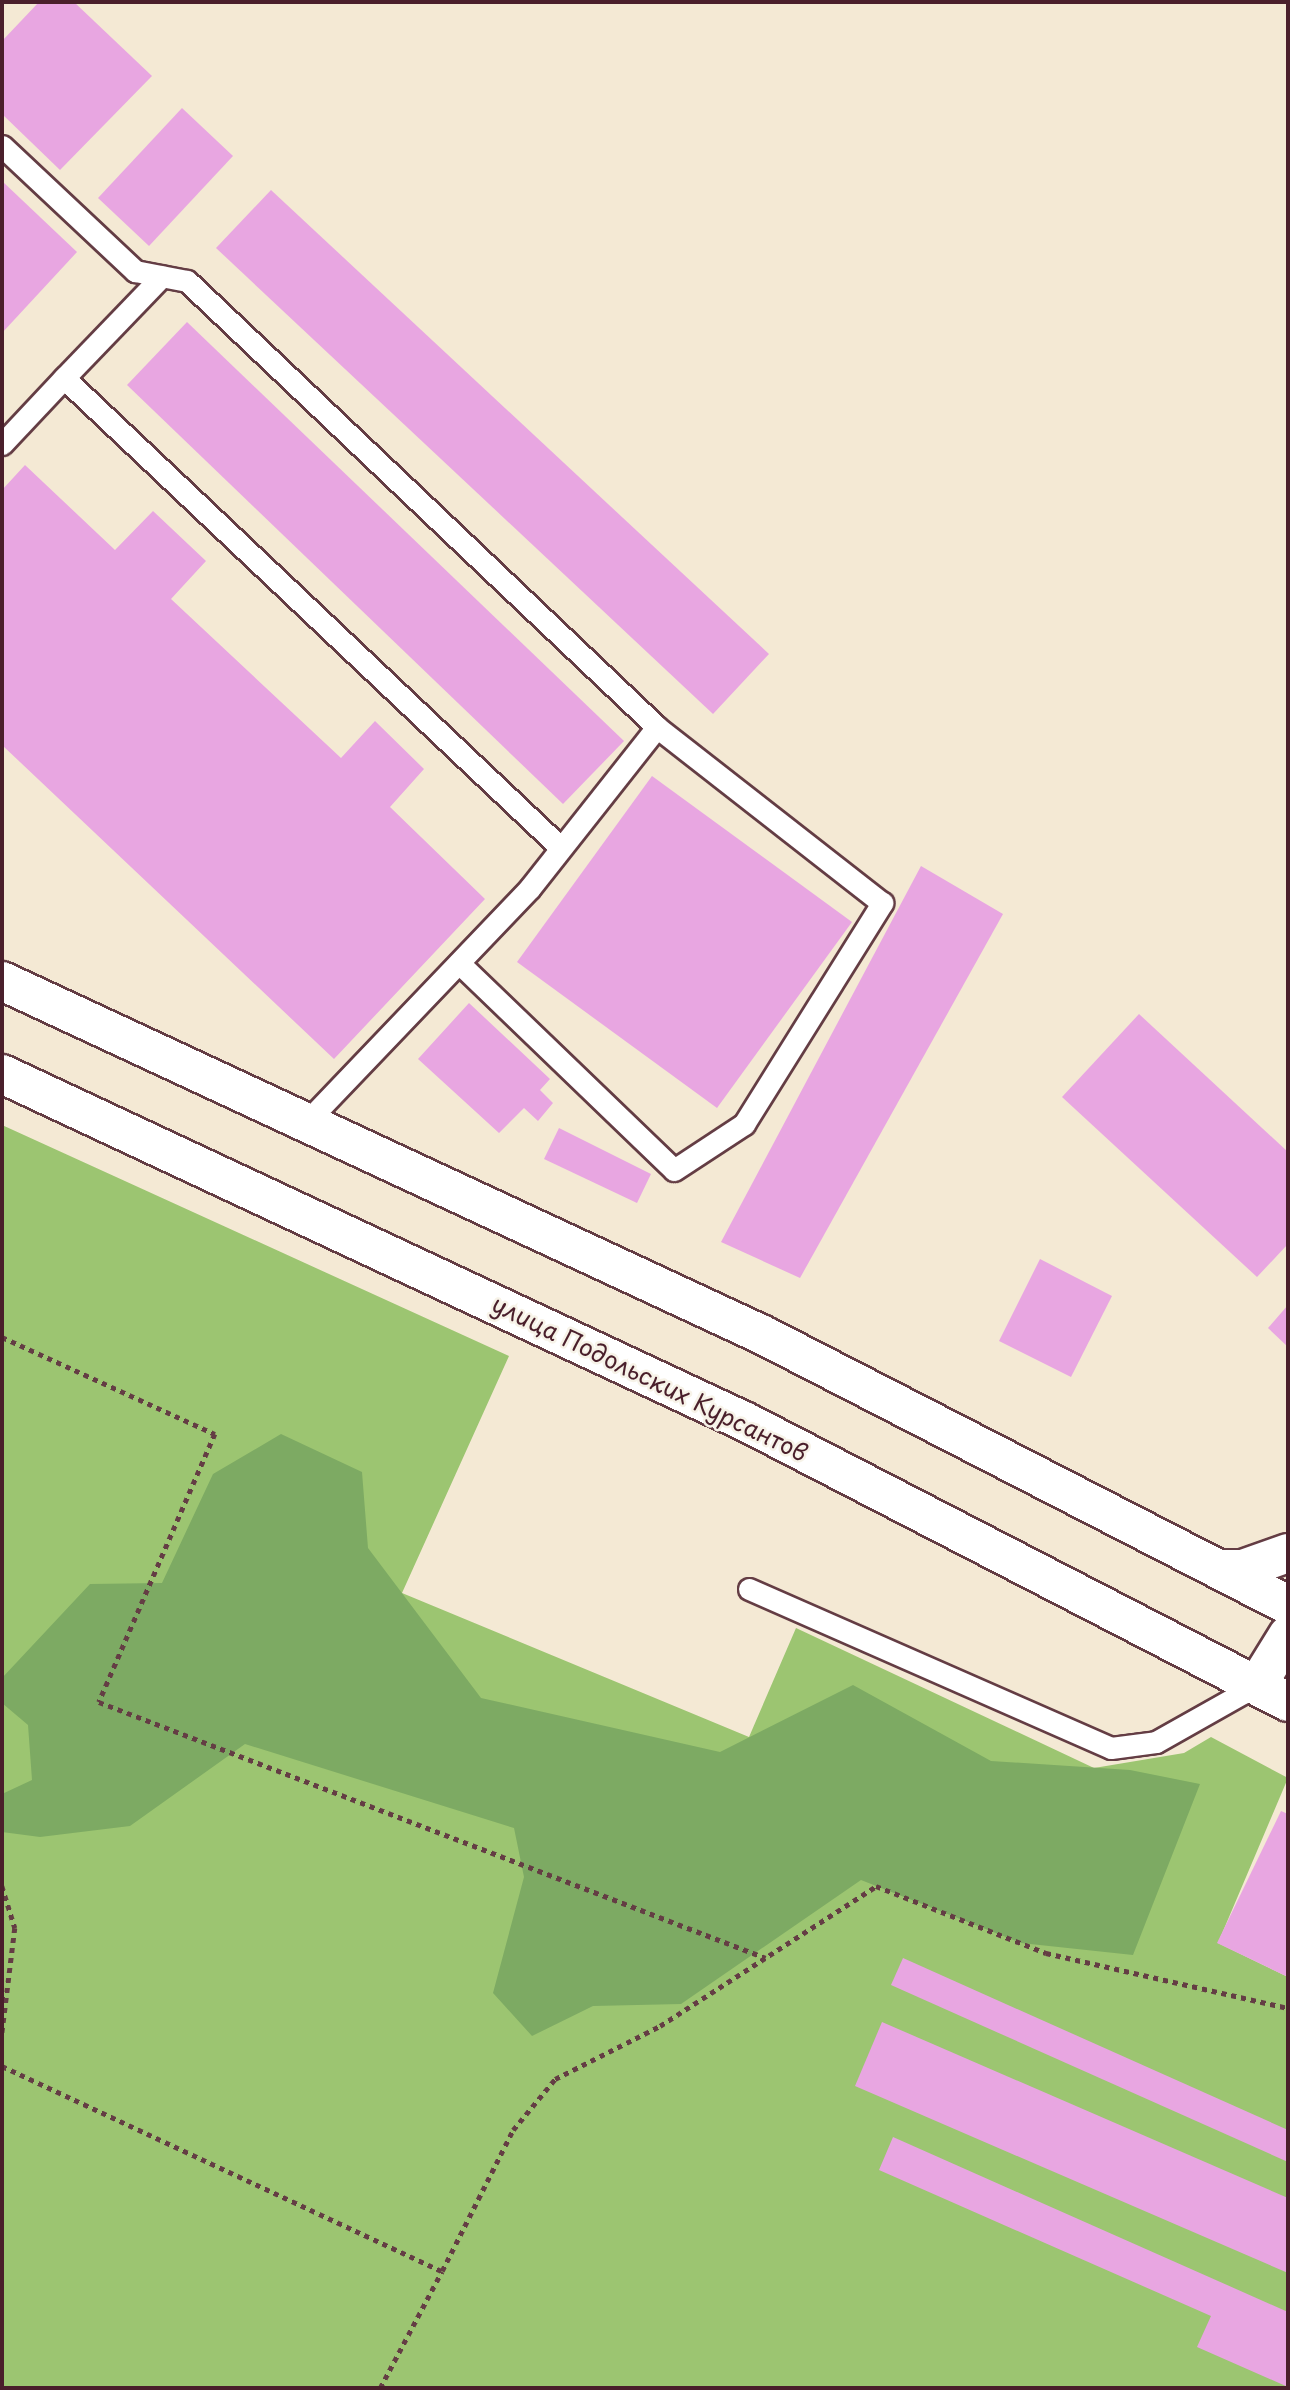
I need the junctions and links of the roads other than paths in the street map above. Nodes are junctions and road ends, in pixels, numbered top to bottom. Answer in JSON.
{"nodes":[{"id":1,"x":2,"y":146,"type":"edge"},
{"id":2,"x":162,"y":276,"type":"junction"},
{"id":3,"x":64,"y":378,"type":"junction"},
{"id":4,"x":2,"y":444,"type":"edge"},
{"id":5,"x":657,"y":727,"type":"junction"},
{"id":6,"x":561,"y":848,"type":"junction"},
{"id":7,"x":459,"y":963,"type":"junction"},
{"id":8,"x":2,"y":981,"type":"edge"},
{"id":9,"x":2,"y":1073,"type":"edge"},
{"id":10,"x":307,"y":1121,"type":"junction"},
{"id":11,"x":1288,"y":1553,"type":"edge"},
{"id":12,"x":1220,"y":1569,"type":"junction"},
{"id":13,"x":749,"y":1589,"type":"dead end"},
{"id":14,"x":1288,"y":1605,"type":"edge"},
{"id":15,"x":1288,"y":1635,"type":"edge"},
{"id":16,"x":1273,"y":1693,"type":"edge"}],
"edges":[{"from":1,"to":2,"type":"lane"},
{"from":2,"to":3,"type":"lane"},
{"from":2,"to":5,"type":"lane"},
{"from":3,"to":4,"type":"lane"},
{"from":3,"to":6,"type":"lane"},
{"from":5,"to":6,"type":"lane"},
{"from":5,"to":7,"type":"lane"},
{"from":6,"to":7,"type":"lane"},
{"from":7,"to":10,"type":"lane"},
{"from":8,"to":10,"type":"main road"},
{"from":9,"to":16,"type":"main road","name":"улица Подольских Курсантов"},
{"from":10,"to":12,"type":"main road"},
{"from":11,"to":12,"type":"main road"},
{"from":12,"to":14,"type":"main road"},
{"from":13,"to":16,"type":"lane"},
{"from":15,"to":16,"type":"main road"}]}
